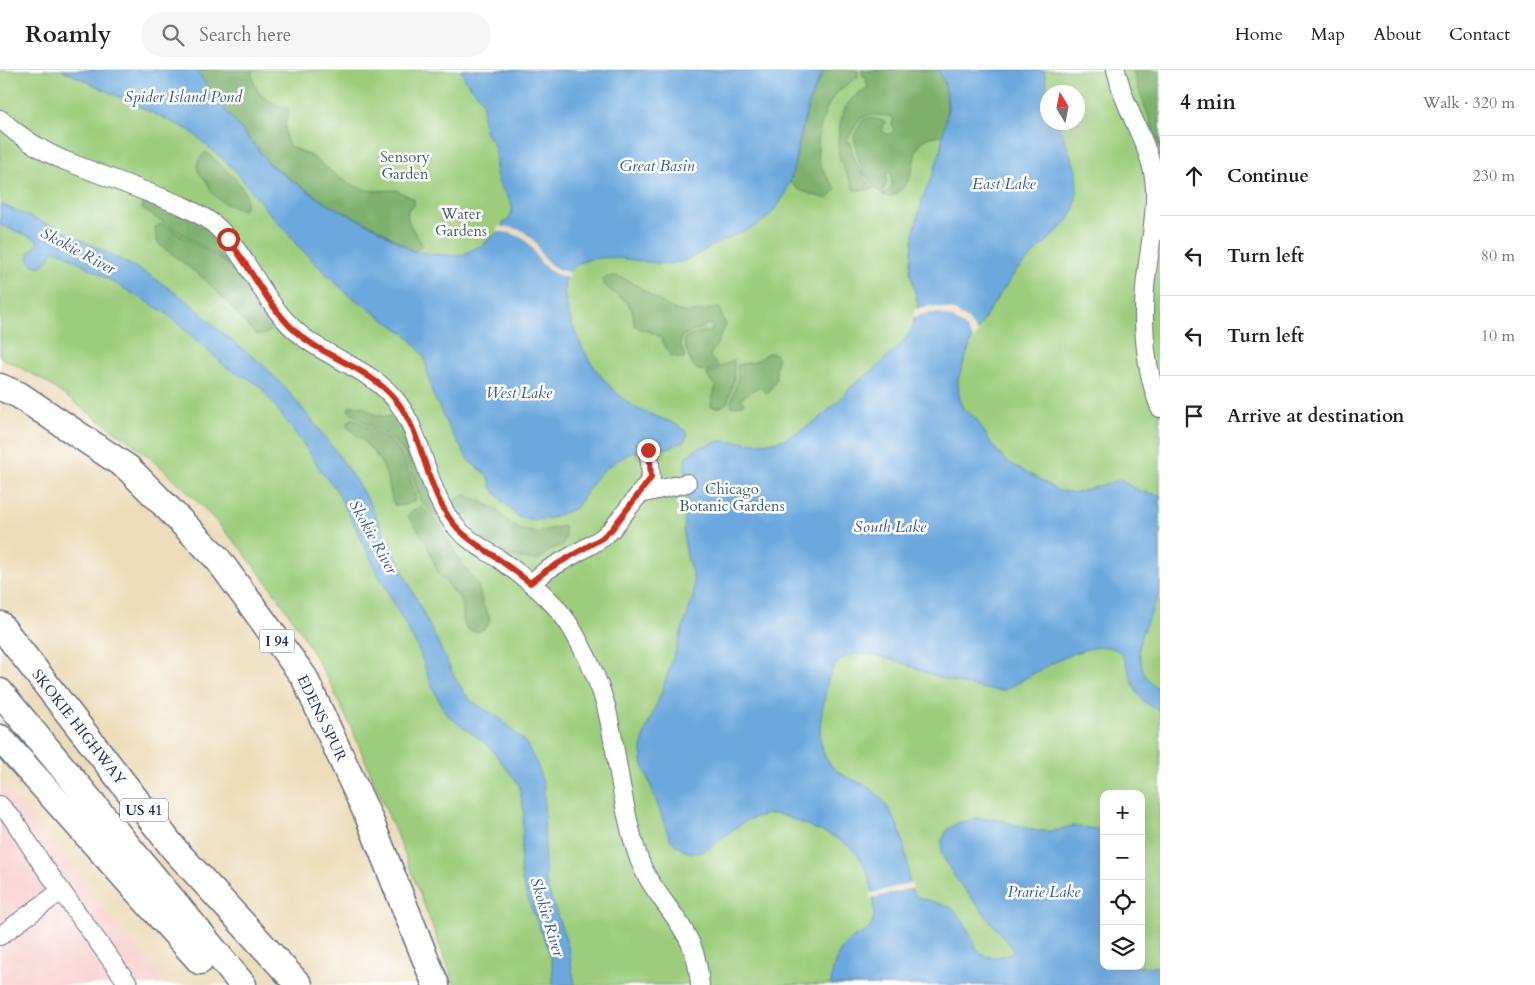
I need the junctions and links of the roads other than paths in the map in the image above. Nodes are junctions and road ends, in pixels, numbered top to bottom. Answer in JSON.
{"nodes":[{"id":1,"x":1116,"y":70,"type":"edge"},
{"id":2,"x":0,"y":119,"type":"edge"},
{"id":3,"x":0,"y":387,"type":"edge"},
{"id":4,"x":1160,"y":408,"type":"edge"},
{"id":5,"x":648,"y":450,"type":"dead end"},
{"id":6,"x":686,"y":483,"type":"dead end"},
{"id":7,"x":640,"y":494,"type":"junction"},
{"id":8,"x":530,"y":583,"type":"junction"},
{"id":9,"x":0,"y":624,"type":"edge"},
{"id":10,"x":0,"y":692,"type":"edge"},
{"id":11,"x":0,"y":738,"type":"edge"},
{"id":12,"x":0,"y":805,"type":"edge"},
{"id":13,"x":61,"y":891,"type":"junction"},
{"id":14,"x":0,"y":936,"type":"edge"},
{"id":15,"x":129,"y":985,"type":"edge"},
{"id":16,"x":222,"y":985,"type":"edge"},
{"id":17,"x":243,"y":985,"type":"edge"},
{"id":18,"x":299,"y":985,"type":"edge"},
{"id":19,"x":436,"y":985,"type":"edge"},
{"id":20,"x":700,"y":985,"type":"edge"}],
"edges":[{"from":1,"to":4,"type":"street"},
{"from":2,"to":8,"type":"street"},
{"from":3,"to":19,"type":"highway","name":"EDENS SPUR","number":"I 94"},
{"from":5,"to":7,"type":"street"},
{"from":6,"to":7,"type":"street"},
{"from":7,"to":8,"type":"street"},
{"from":8,"to":20,"type":"street"},
{"from":9,"to":18,"type":"highway","name":"SKOKIE HIGHWAY","number":"US 41"},
{"from":10,"to":17,"type":"highway","number":"US 41"},
{"from":11,"to":16,"type":"highway"},
{"from":12,"to":13,"type":"street"},
{"from":13,"to":14,"type":"street"},
{"from":13,"to":15,"type":"street"}]}
